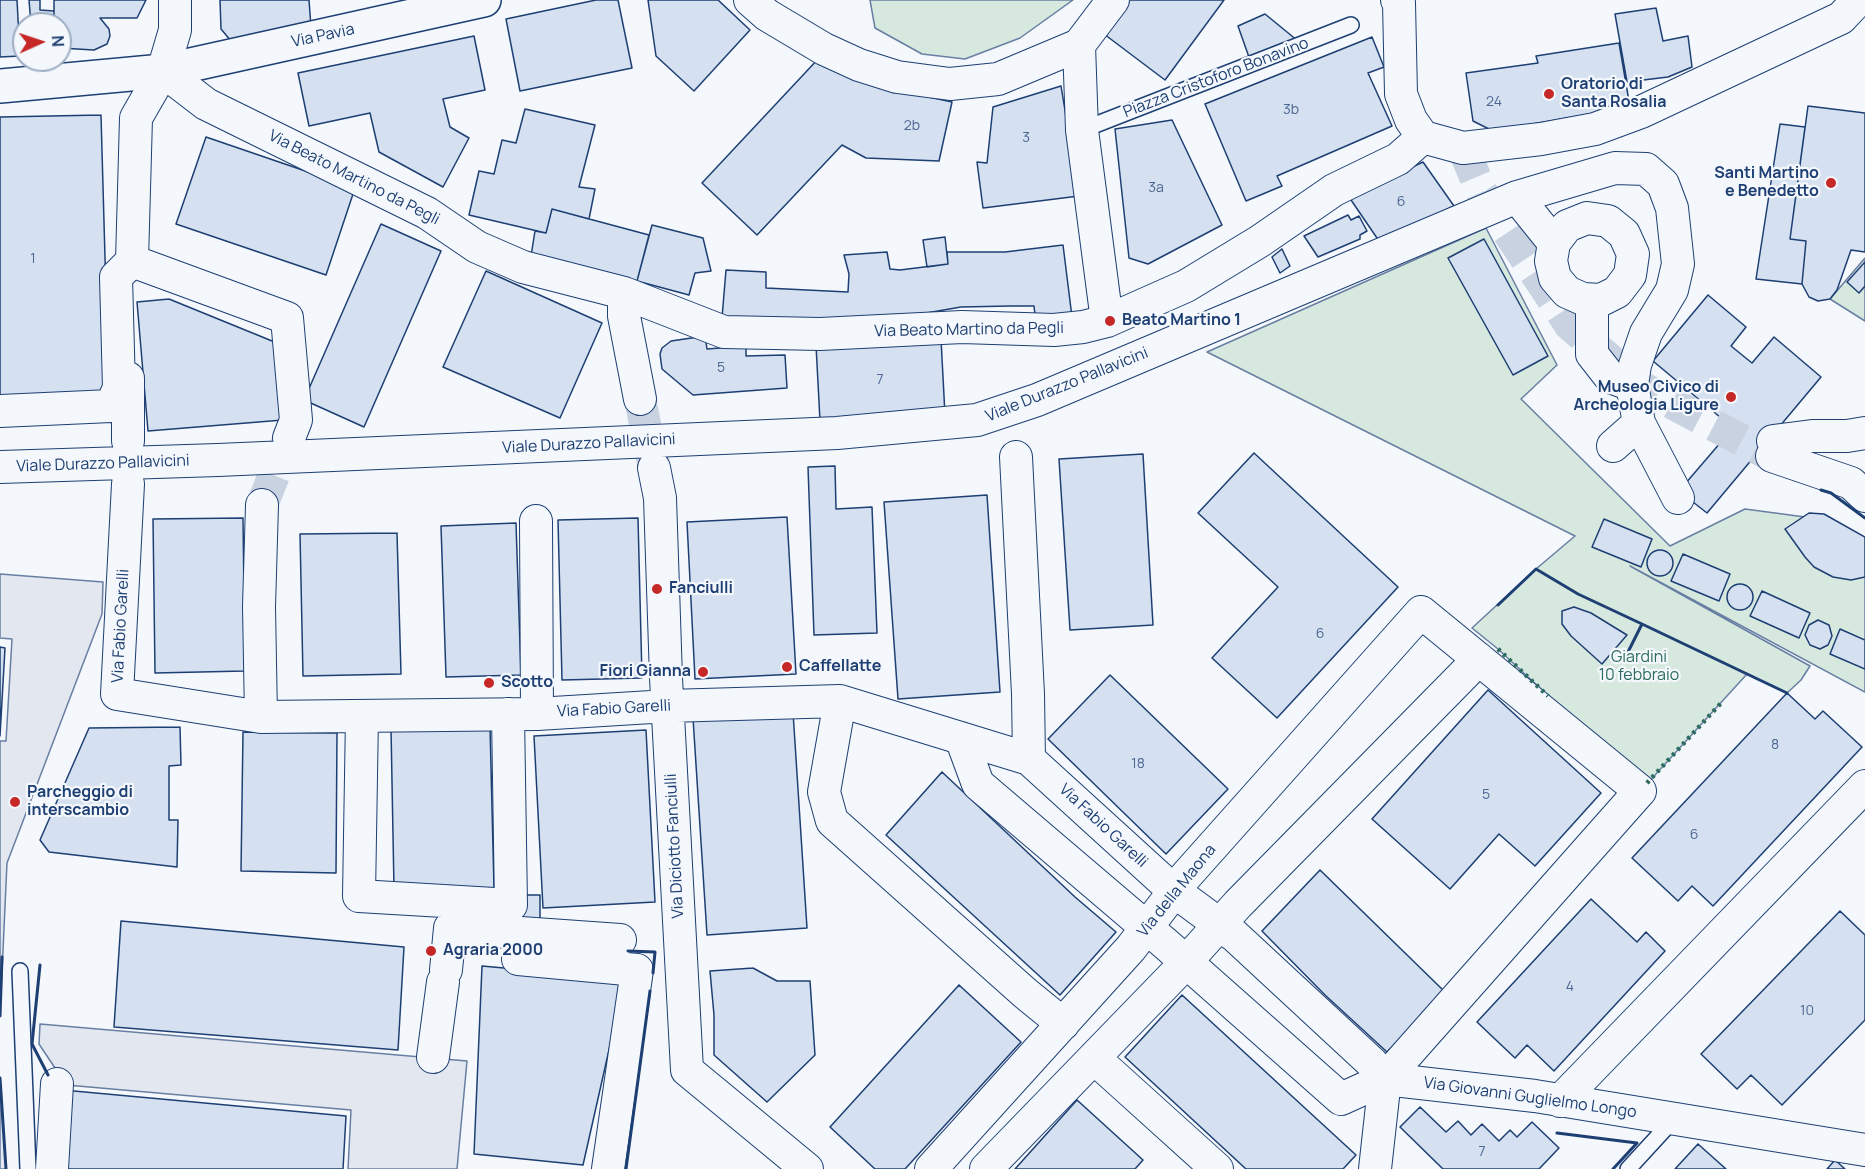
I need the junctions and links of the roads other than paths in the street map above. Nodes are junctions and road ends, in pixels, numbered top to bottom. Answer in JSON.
{"nodes":[{"id":1,"x":175,"y":0,"type":"edge"},
{"id":2,"x":484,"y":0,"type":"edge"},
{"id":3,"x":750,"y":0,"type":"edge"},
{"id":4,"x":1113,"y":0,"type":"edge"},
{"id":5,"x":1397,"y":0,"type":"edge"},
{"id":6,"x":1858,"y":0,"type":"edge"},
{"id":7,"x":1351,"y":25,"type":"dead end"},
{"id":8,"x":1079,"y":45,"type":"junction"},
{"id":9,"x":163,"y":71,"type":"junction"},
{"id":10,"x":0,"y":86,"type":"edge"},
{"id":11,"x":1082,"y":130,"type":"junction"},
{"id":12,"x":1423,"y":137,"type":"junction"},
{"id":13,"x":1517,"y":197,"type":"junction"},
{"id":14,"x":1554,"y":243,"type":"junction"},
{"id":15,"x":132,"y":261,"type":"junction"},
{"id":16,"x":624,"y":293,"type":"junction"},
{"id":17,"x":1592,"y":300,"type":"junction"},
{"id":18,"x":1107,"y":321,"type":"junction"},
{"id":19,"x":1632,"y":385,"type":"junction"},
{"id":20,"x":640,"y":399,"type":"tunnel mouth"},
{"id":21,"x":0,"y":411,"type":"edge"},
{"id":22,"x":1639,"y":423,"type":"junction"},
{"id":23,"x":1865,"y":433,"type":"edge"},
{"id":24,"x":290,"y":438,"type":"tunnel mouth"},
{"id":25,"x":128,"y":441,"type":"dead end"},
{"id":26,"x":1613,"y":446,"type":"dead end"},
{"id":27,"x":1016,"y":457,"type":"dead end"},
{"id":28,"x":0,"y":467,"type":"edge"},
{"id":29,"x":654,"y":468,"type":"tunnel mouth"},
{"id":30,"x":128,"y":484,"type":"dead end"},
{"id":31,"x":1865,"y":496,"type":"edge"},
{"id":32,"x":1678,"y":498,"type":"dead end"},
{"id":33,"x":262,"y":505,"type":"tunnel mouth"},
{"id":34,"x":536,"y":521,"type":"dead end"},
{"id":35,"x":1479,"y":659,"type":"junction"},
{"id":36,"x":840,"y":701,"type":"junction"},
{"id":37,"x":668,"y":706,"type":"junction"},
{"id":38,"x":523,"y":714,"type":"junction"},
{"id":39,"x":362,"y":716,"type":"junction"},
{"id":40,"x":261,"y":717,"type":"junction"},
{"id":41,"x":961,"y":738,"type":"junction"},
{"id":42,"x":1029,"y":759,"type":"junction"},
{"id":43,"x":1865,"y":786,"type":"edge"},
{"id":44,"x":1174,"y":891,"type":"junction"},
{"id":45,"x":1227,"y":930,"type":"junction"},
{"id":46,"x":620,"y":940,"type":"dead end"},
{"id":47,"x":1167,"y":944,"type":"junction"},
{"id":48,"x":518,"y":959,"type":"dead end"},
{"id":49,"x":20,"y":970,"type":"dead end"},
{"id":50,"x":1063,"y":1023,"type":"junction"},
{"id":51,"x":433,"y":1057,"type":"dead end"},
{"id":52,"x":1103,"y":1067,"type":"junction"},
{"id":53,"x":1385,"y":1079,"type":"junction"},
{"id":54,"x":57,"y":1084,"type":"dead end"},
{"id":55,"x":1560,"y":1101,"type":"junction"},
{"id":56,"x":1674,"y":1119,"type":"junction"},
{"id":57,"x":1865,"y":1150,"type":"edge"},
{"id":58,"x":28,"y":1169,"type":"edge"},
{"id":59,"x":52,"y":1169,"type":"edge"},
{"id":60,"x":608,"y":1169,"type":"edge"},
{"id":61,"x":807,"y":1169,"type":"edge"},
{"id":62,"x":931,"y":1169,"type":"edge"},
{"id":63,"x":986,"y":1169,"type":"edge"},
{"id":64,"x":1217,"y":1169,"type":"edge"},
{"id":65,"x":1375,"y":1169,"type":"edge"},
{"id":66,"x":1629,"y":1169,"type":"edge"}],
"edges":[{"from":1,"to":9,"type":"street"},
{"from":2,"to":9,"type":"street","name":"Via Pavia"},
{"from":3,"to":8,"type":"street"},
{"from":4,"to":8,"type":"street"},
{"from":5,"to":12,"type":"street"},
{"from":6,"to":12,"type":"street"},
{"from":7,"to":11,"type":"lane","name":"Piazza Cristoforo Bonavino"},
{"from":8,"to":11,"type":"street"},
{"from":9,"to":10,"type":"street","name":"Via Pavia"},
{"from":9,"to":15,"type":"street"},
{"from":9,"to":16,"type":"street","name":"Via Beato Martino da Pegli"},
{"from":11,"to":18,"type":"street"},
{"from":12,"to":18,"type":"street","name":"Via Beato Martino da Pegli"},
{"from":13,"to":14,"type":"street"},
{"from":13,"to":19,"type":"street","name":"Viale Durazzo Pallavicini"},
{"from":13,"to":28,"type":"street","name":"Viale Durazzo Pallavicini"},
{"from":14,"to":17,"type":"street"},
{"from":14,"to":17,"type":"street"},
{"from":15,"to":21,"type":"street"},
{"from":15,"to":24,"type":"street"},
{"from":15,"to":25,"type":"street"},
{"from":16,"to":18,"type":"street","name":"Via Beato Martino da Pegli"},
{"from":16,"to":20,"type":"street"},
{"from":17,"to":19,"type":"street"},
{"from":19,"to":22,"type":"street","name":"Viale Durazzo Pallavicini"},
{"from":22,"to":26,"type":"street"},
{"from":22,"to":32,"type":"street","name":"Viale Durazzo Pallavicini"},
{"from":23,"to":31,"type":"street"},
{"from":27,"to":42,"type":"street"},
{"from":29,"to":37,"type":"street","name":"Via Diciotto Fanciulli"},
{"from":30,"to":40,"type":"street","name":"Via Fabio Garelli"},
{"from":33,"to":40,"type":"street"},
{"from":34,"to":38,"type":"street"},
{"from":35,"to":44,"type":"street","name":"Via della Maona"},
{"from":35,"to":45,"type":"street","name":"Via della Maona"},
{"from":35,"to":53,"type":"street"},
{"from":36,"to":37,"type":"street","name":"Via Fabio Garelli"},
{"from":36,"to":41,"type":"street","name":"Via Fabio Garelli"},
{"from":36,"to":50,"type":"street"},
{"from":37,"to":38,"type":"street","name":"Via Fabio Garelli"},
{"from":37,"to":61,"type":"street","name":"Via Diciotto Fanciulli"},
{"from":38,"to":39,"type":"street","name":"Via Fabio Garelli"},
{"from":38,"to":39,"type":"street"},
{"from":39,"to":40,"type":"street","name":"Via Fabio Garelli"},
{"from":41,"to":42,"type":"street","name":"Via Fabio Garelli"},
{"from":41,"to":47,"type":"street"},
{"from":42,"to":44,"type":"street","name":"Via Fabio Garelli"},
{"from":43,"to":55,"type":"street"},
{"from":44,"to":45,"type":"street","name":"Via Fabio Garelli"},
{"from":44,"to":47,"type":"street","name":"Via della Maona"},
{"from":45,"to":47,"type":"street","name":"Via della Maona"},
{"from":45,"to":53,"type":"street"},
{"from":46,"to":51,"type":"street"},
{"from":47,"to":50,"type":"street","name":"Via della Maona"},
{"from":47,"to":52,"type":"street","name":"Via della Maona"},
{"from":47,"to":53,"type":"street"},
{"from":48,"to":60,"type":"street"},
{"from":49,"to":58,"type":"lane"},
{"from":50,"to":62,"type":"street","name":"Via della Maona"},
{"from":52,"to":63,"type":"street","name":"Via della Maona"},
{"from":52,"to":64,"type":"street"},
{"from":53,"to":55,"type":"street","name":"Via Giovanni Guglielmo Longo"},
{"from":53,"to":65,"type":"street"},
{"from":54,"to":59,"type":"street"},
{"from":55,"to":56,"type":"street","name":"Via Giovanni Guglielmo Longo"},
{"from":56,"to":57,"type":"street","name":"Via Giovanni Guglielmo Longo"},
{"from":56,"to":66,"type":"lane"}]}
